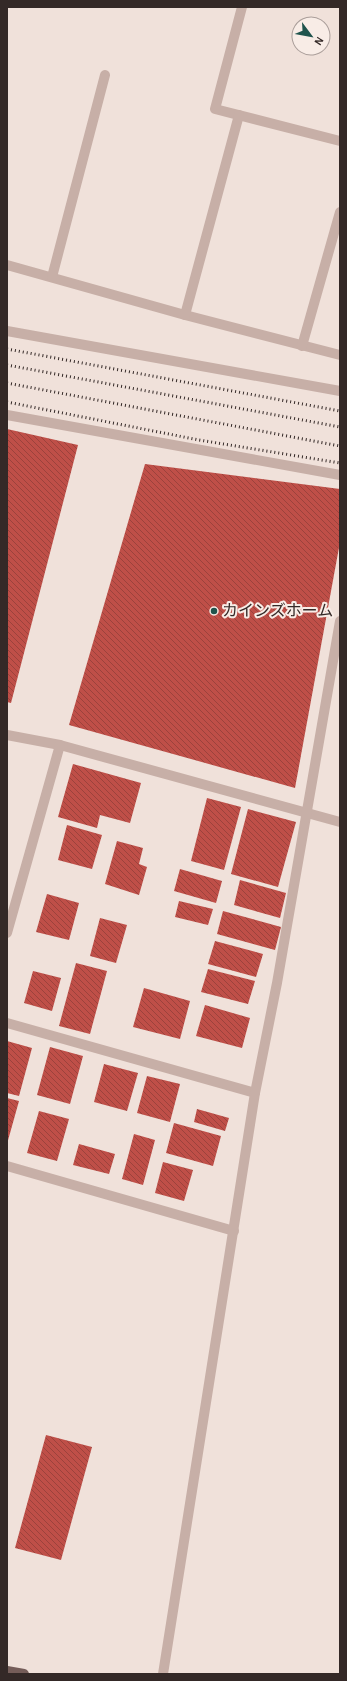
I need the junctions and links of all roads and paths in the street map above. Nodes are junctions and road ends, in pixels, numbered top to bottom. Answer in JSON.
{"nodes":[{"id":1,"x":242,"y":7,"type":"edge"},
{"id":2,"x":105,"y":75,"type":"dead end"},
{"id":3,"x":239,"y":115,"type":"junction"},
{"id":4,"x":340,"y":141,"type":"edge"},
{"id":5,"x":340,"y":212,"type":"edge"},
{"id":6,"x":7,"y":265,"type":"edge"},
{"id":7,"x":52,"y":277,"type":"junction"},
{"id":8,"x":185,"y":315,"type":"junction"},
{"id":9,"x":7,"y":331,"type":"edge"},
{"id":10,"x":302,"y":346,"type":"junction"},
{"id":11,"x":340,"y":355,"type":"edge"},
{"id":12,"x":340,"y":391,"type":"edge"},
{"id":13,"x":7,"y":415,"type":"edge"},
{"id":14,"x":340,"y":475,"type":"edge"},
{"id":15,"x":340,"y":621,"type":"edge"},
{"id":16,"x":7,"y":735,"type":"edge"},
{"id":17,"x":60,"y":745,"type":"junction"},
{"id":18,"x":307,"y":814,"type":"junction"},
{"id":19,"x":340,"y":822,"type":"edge"},
{"id":20,"x":7,"y":933,"type":"edge"},
{"id":21,"x":7,"y":1023,"type":"edge"},
{"id":22,"x":255,"y":1093,"type":"junction"},
{"id":23,"x":7,"y":1166,"type":"edge"},
{"id":24,"x":234,"y":1231,"type":"junction"},
{"id":25,"x":7,"y":1671,"type":"edge"},
{"id":26,"x":24,"y":1674,"type":"edge"},
{"id":27,"x":163,"y":1674,"type":"edge"}],
"edges":[{"from":1,"to":3,"type":"street"},
{"from":2,"to":7,"type":"street"},
{"from":3,"to":4,"type":"street"},
{"from":3,"to":8,"type":"street"},
{"from":5,"to":10,"type":"street"},
{"from":6,"to":7,"type":"street"},
{"from":7,"to":8,"type":"street"},
{"from":8,"to":10,"type":"street"},
{"from":9,"to":12,"type":"street"},
{"from":10,"to":11,"type":"street"},
{"from":13,"to":14,"type":"street"},
{"from":15,"to":18,"type":"street"},
{"from":16,"to":17,"type":"street"},
{"from":17,"to":18,"type":"street"},
{"from":17,"to":20,"type":"street"},
{"from":18,"to":19,"type":"street"},
{"from":18,"to":22,"type":"street"},
{"from":21,"to":22,"type":"street"},
{"from":22,"to":24,"type":"street"},
{"from":23,"to":24,"type":"street"},
{"from":24,"to":27,"type":"street"},
{"from":25,"to":26,"type":"main road"}]}
